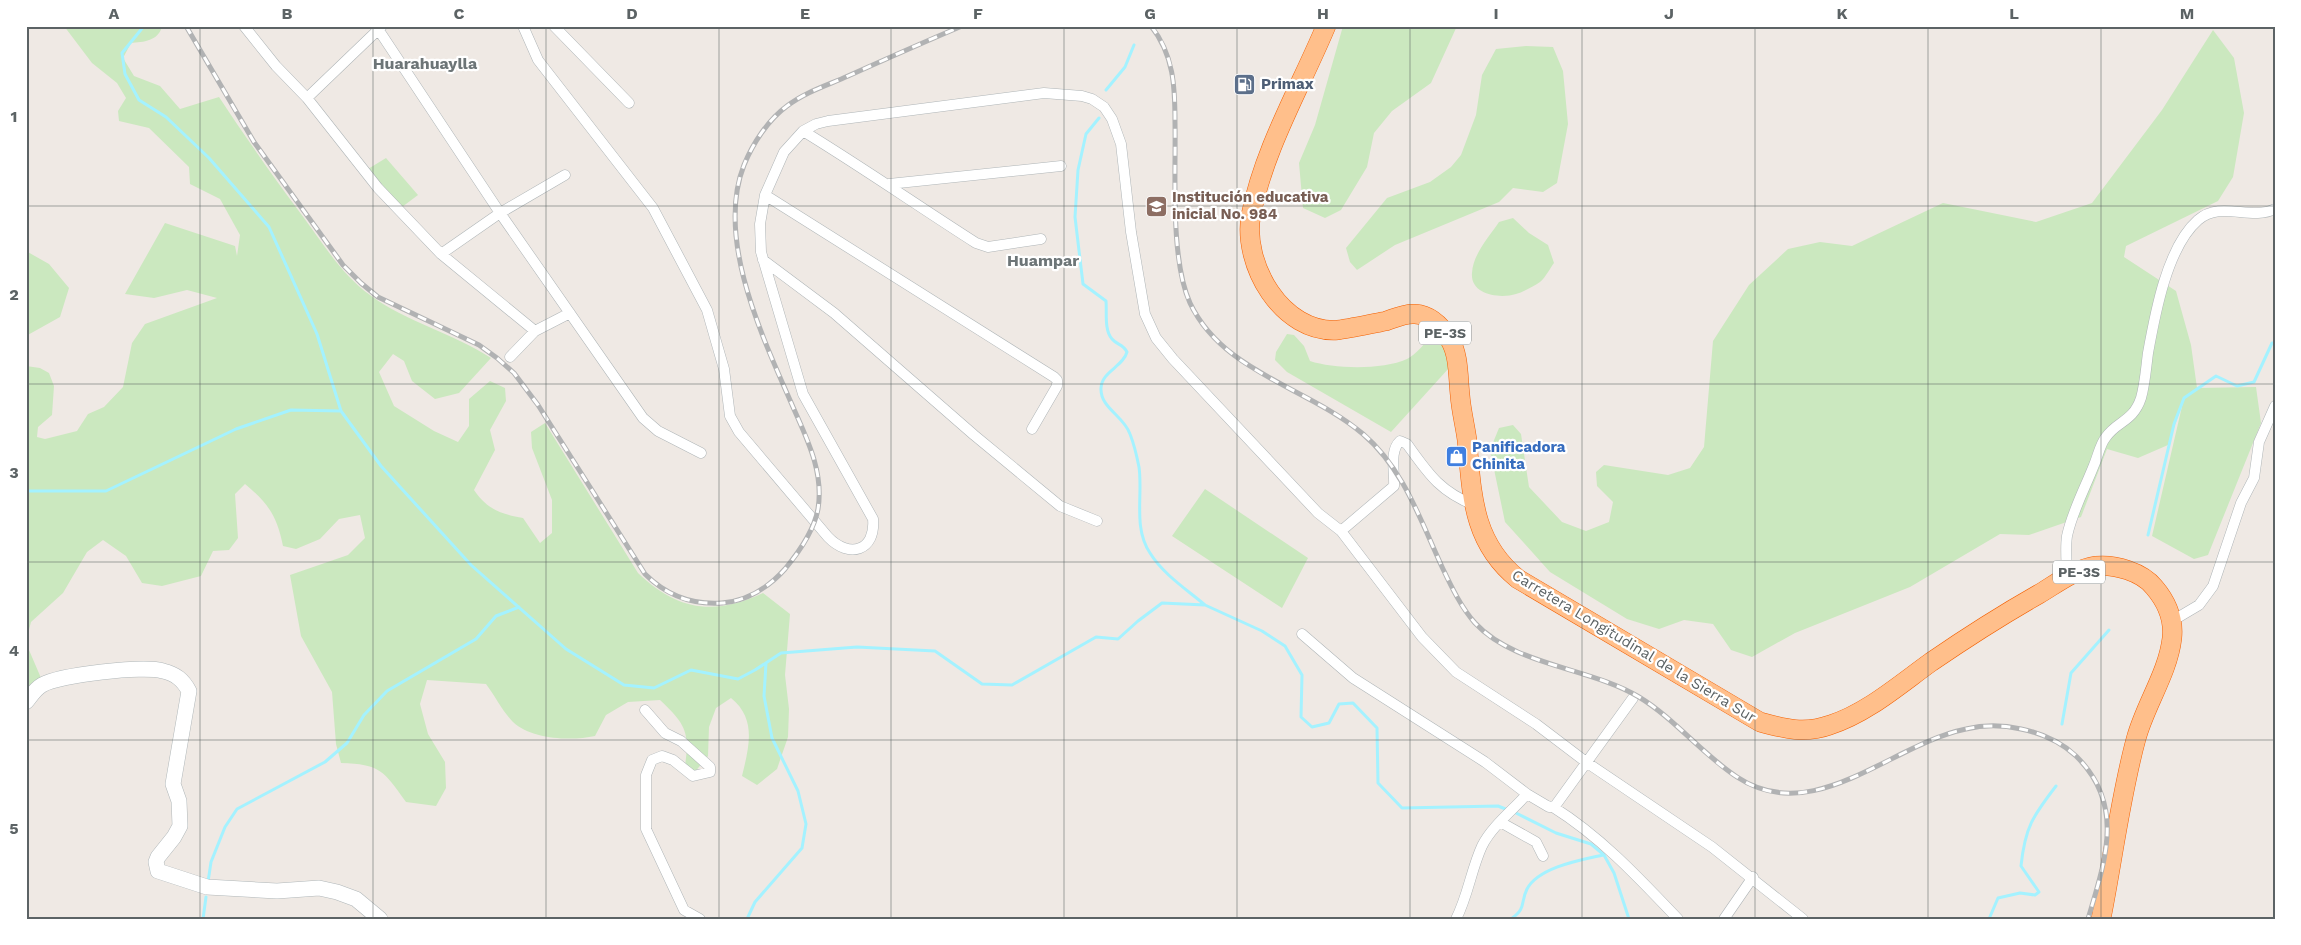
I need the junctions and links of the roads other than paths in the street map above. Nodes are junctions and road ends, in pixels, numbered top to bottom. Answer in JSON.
{"nodes":[{"id":1,"x":244,"y":26,"type":"edge"},
{"id":2,"x":524,"y":26,"type":"edge"},
{"id":3,"x":554,"y":26,"type":"edge"},
{"id":4,"x":1326,"y":26,"type":"edge"},
{"id":5,"x":380,"y":28,"type":"edge"},
{"id":6,"x":308,"y":98,"type":"junction"},
{"id":7,"x":629,"y":103,"type":"dead end"},
{"id":8,"x":803,"y":130,"type":"junction"},
{"id":9,"x":1061,"y":166,"type":"dead end"},
{"id":10,"x":565,"y":175,"type":"dead end"},
{"id":11,"x":889,"y":184,"type":"junction"},
{"id":12,"x":765,"y":195,"type":"junction"},
{"id":13,"x":2275,"y":209,"type":"edge"},
{"id":14,"x":500,"y":213,"type":"junction"},
{"id":15,"x":1041,"y":239,"type":"dead end"},
{"id":16,"x":440,"y":254,"type":"junction"},
{"id":17,"x":763,"y":260,"type":"junction"},
{"id":18,"x":570,"y":313,"type":"junction"},
{"id":19,"x":535,"y":331,"type":"junction"},
{"id":20,"x":510,"y":357,"type":"dead end"},
{"id":21,"x":2275,"y":406,"type":"edge"},
{"id":22,"x":1032,"y":429,"type":"dead end"},
{"id":23,"x":701,"y":453,"type":"dead end"},
{"id":24,"x":1474,"y":505,"type":"junction"},
{"id":25,"x":1097,"y":521,"type":"dead end"},
{"id":26,"x":1341,"y":531,"type":"junction"},
{"id":27,"x":2067,"y":578,"type":"junction"},
{"id":28,"x":2172,"y":621,"type":"junction"},
{"id":29,"x":1302,"y":634,"type":"dead end"},
{"id":30,"x":1633,"y":698,"type":"dead end"},
{"id":31,"x":26,"y":702,"type":"edge"},
{"id":32,"x":645,"y":710,"type":"dead end"},
{"id":33,"x":1586,"y":762,"type":"junction"},
{"id":34,"x":1524,"y":797,"type":"junction"},
{"id":35,"x":1553,"y":807,"type":"junction"},
{"id":36,"x":1503,"y":821,"type":"junction"},
{"id":37,"x":1543,"y":856,"type":"dead end"},
{"id":38,"x":1753,"y":878,"type":"junction"},
{"id":39,"x":380,"y":919,"type":"edge"},
{"id":40,"x":700,"y":919,"type":"edge"},
{"id":41,"x":1456,"y":919,"type":"edge"},
{"id":42,"x":1678,"y":919,"type":"edge"},
{"id":43,"x":1724,"y":919,"type":"edge"},
{"id":44,"x":1803,"y":919,"type":"edge"},
{"id":45,"x":2101,"y":919,"type":"edge"}],
"edges":[{"from":1,"to":6,"type":"street"},
{"from":2,"to":17,"type":"street"},
{"from":3,"to":7,"type":"street"},
{"from":4,"to":24,"type":"highway","name":"Carretera Longitudinal de la Sierra Sur","number":"PE-3S"},
{"from":5,"to":6,"type":"street"},
{"from":5,"to":14,"type":"street"},
{"from":6,"to":16,"type":"street"},
{"from":8,"to":11,"type":"street"},
{"from":8,"to":12,"type":"street"},
{"from":8,"to":26,"type":"street"},
{"from":9,"to":11,"type":"street"},
{"from":10,"to":14,"type":"street"},
{"from":11,"to":15,"type":"street"},
{"from":12,"to":17,"type":"street"},
{"from":12,"to":22,"type":"street"},
{"from":13,"to":27,"type":"street"},
{"from":14,"to":16,"type":"street"},
{"from":14,"to":18,"type":"street"},
{"from":16,"to":19,"type":"street"},
{"from":17,"to":25,"type":"street"},
{"from":18,"to":19,"type":"street"},
{"from":18,"to":23,"type":"street"},
{"from":19,"to":20,"type":"street"},
{"from":21,"to":28,"type":"street"},
{"from":24,"to":26,"type":"street"},
{"from":24,"to":27,"type":"highway","name":"Carretera Longitudinal de la Sierra Sur","number":"PE-3S"},
{"from":26,"to":33,"type":"street"},
{"from":27,"to":28,"type":"highway","name":"Carretera Longitudinal de la Sierra Sur","number":"PE-3S"},
{"from":28,"to":45,"type":"highway"},
{"from":29,"to":34,"type":"street"},
{"from":30,"to":33,"type":"street"},
{"from":31,"to":39,"type":"street"},
{"from":32,"to":40,"type":"street"},
{"from":33,"to":35,"type":"street"},
{"from":33,"to":38,"type":"street"},
{"from":34,"to":35,"type":"street"},
{"from":34,"to":36,"type":"street"},
{"from":35,"to":42,"type":"street"},
{"from":36,"to":37,"type":"street"},
{"from":36,"to":41,"type":"street"},
{"from":38,"to":43,"type":"street"},
{"from":38,"to":44,"type":"street"}]}
